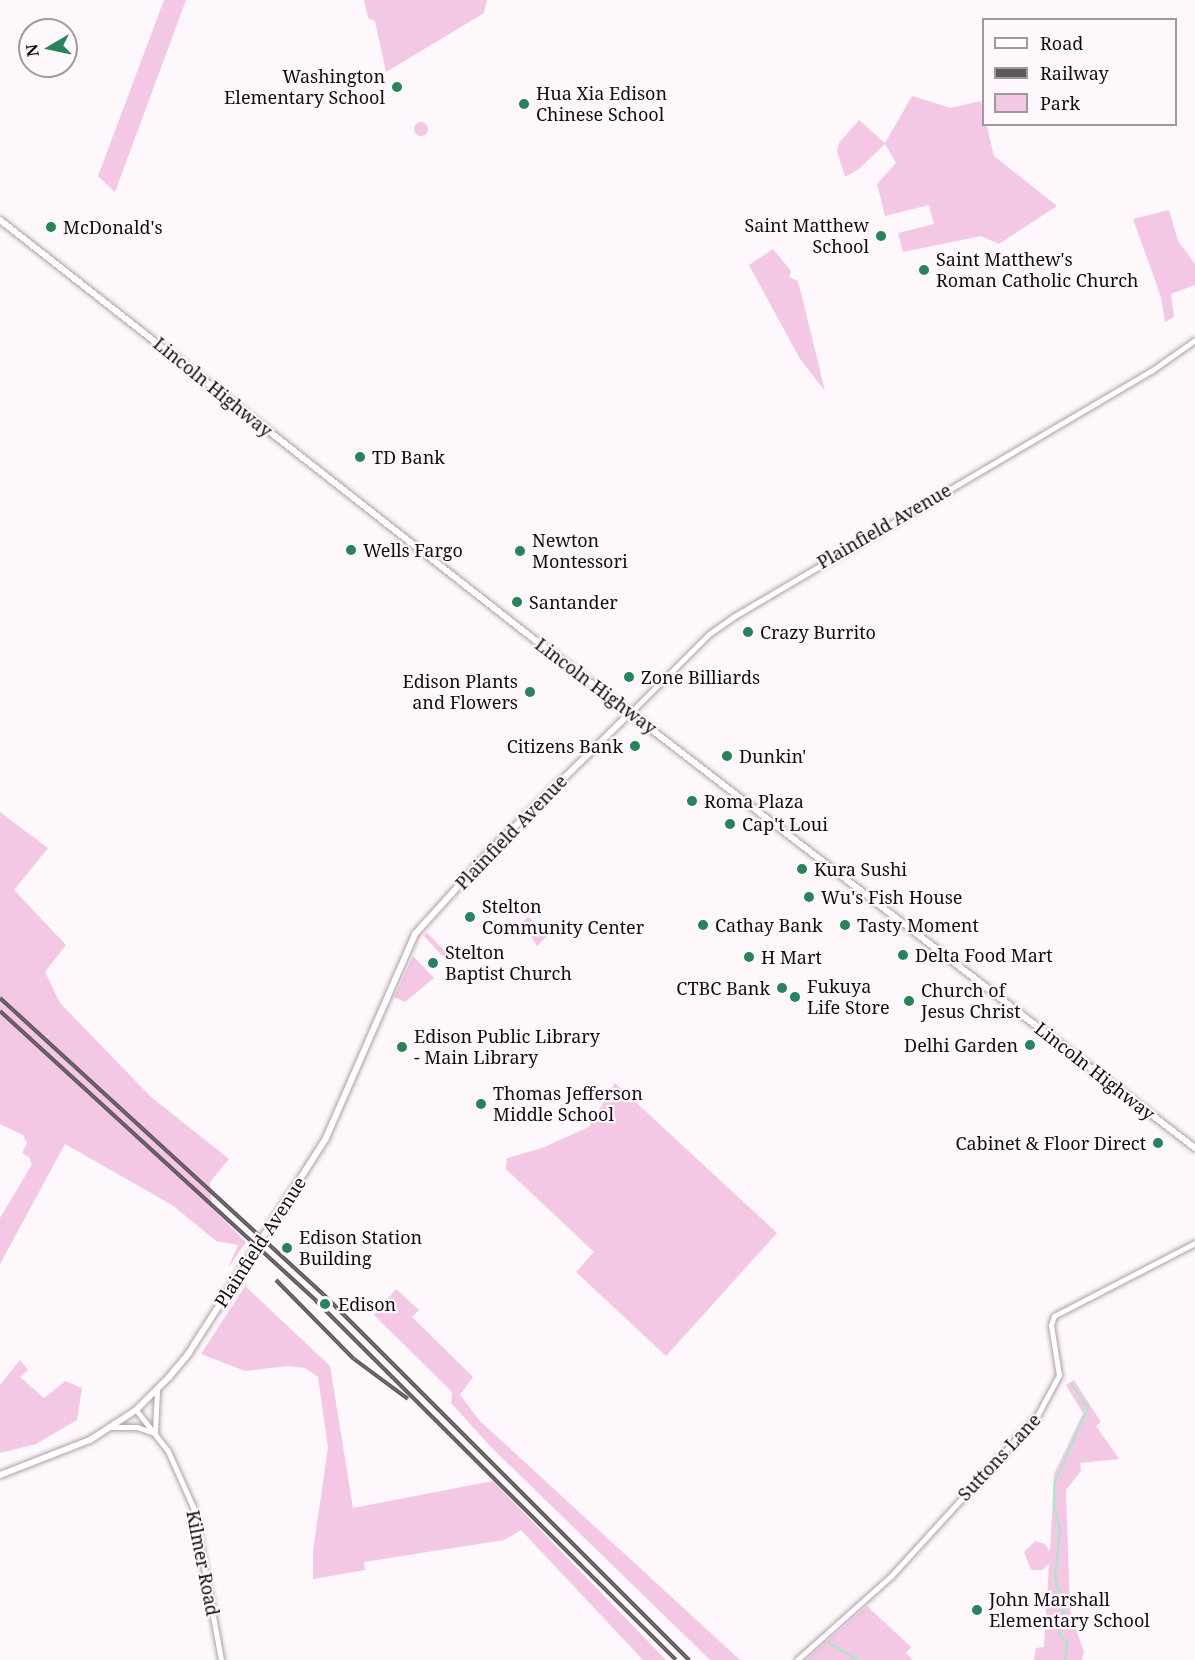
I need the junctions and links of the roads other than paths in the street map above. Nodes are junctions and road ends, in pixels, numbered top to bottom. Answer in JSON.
{"nodes":[{"id":1,"x":0,"y":220,"type":"edge"},
{"id":2,"x":1195,"y":340,"type":"edge"},
{"id":3,"x":631,"y":712,"type":"junction"},
{"id":4,"x":1195,"y":1148,"type":"edge"},
{"id":5,"x":1195,"y":1243,"type":"edge"},
{"id":6,"x":157,"y":1390,"type":"junction"},
{"id":7,"x":136,"y":1410,"type":"junction"},
{"id":8,"x":112,"y":1427,"type":"junction"},
{"id":9,"x":156,"y":1433,"type":"junction"},
{"id":10,"x":0,"y":1475,"type":"edge"},
{"id":11,"x":221,"y":1660,"type":"edge"},
{"id":12,"x":797,"y":1660,"type":"edge"}],
"edges":[{"from":1,"to":3,"type":"main road","name":"Lincoln Highway"},
{"from":2,"to":3,"type":"street","name":"Plainfield Avenue"},
{"from":3,"to":4,"type":"main road","name":"Lincoln Highway"},
{"from":3,"to":6,"type":"main road","name":"Plainfield Avenue"},
{"from":5,"to":12,"type":"street","name":"Suttons Lane"},
{"from":6,"to":7,"type":"main road","name":"Plainfield Avenue"},
{"from":6,"to":9,"type":"street"},
{"from":7,"to":8,"type":"main road","name":"Plainfield Avenue"},
{"from":7,"to":9,"type":"street","name":"Kilmer Road"},
{"from":8,"to":9,"type":"street"},
{"from":8,"to":10,"type":"main road","name":"Plainfield Avenue"},
{"from":9,"to":11,"type":"street","name":"Kilmer Road"}]}
